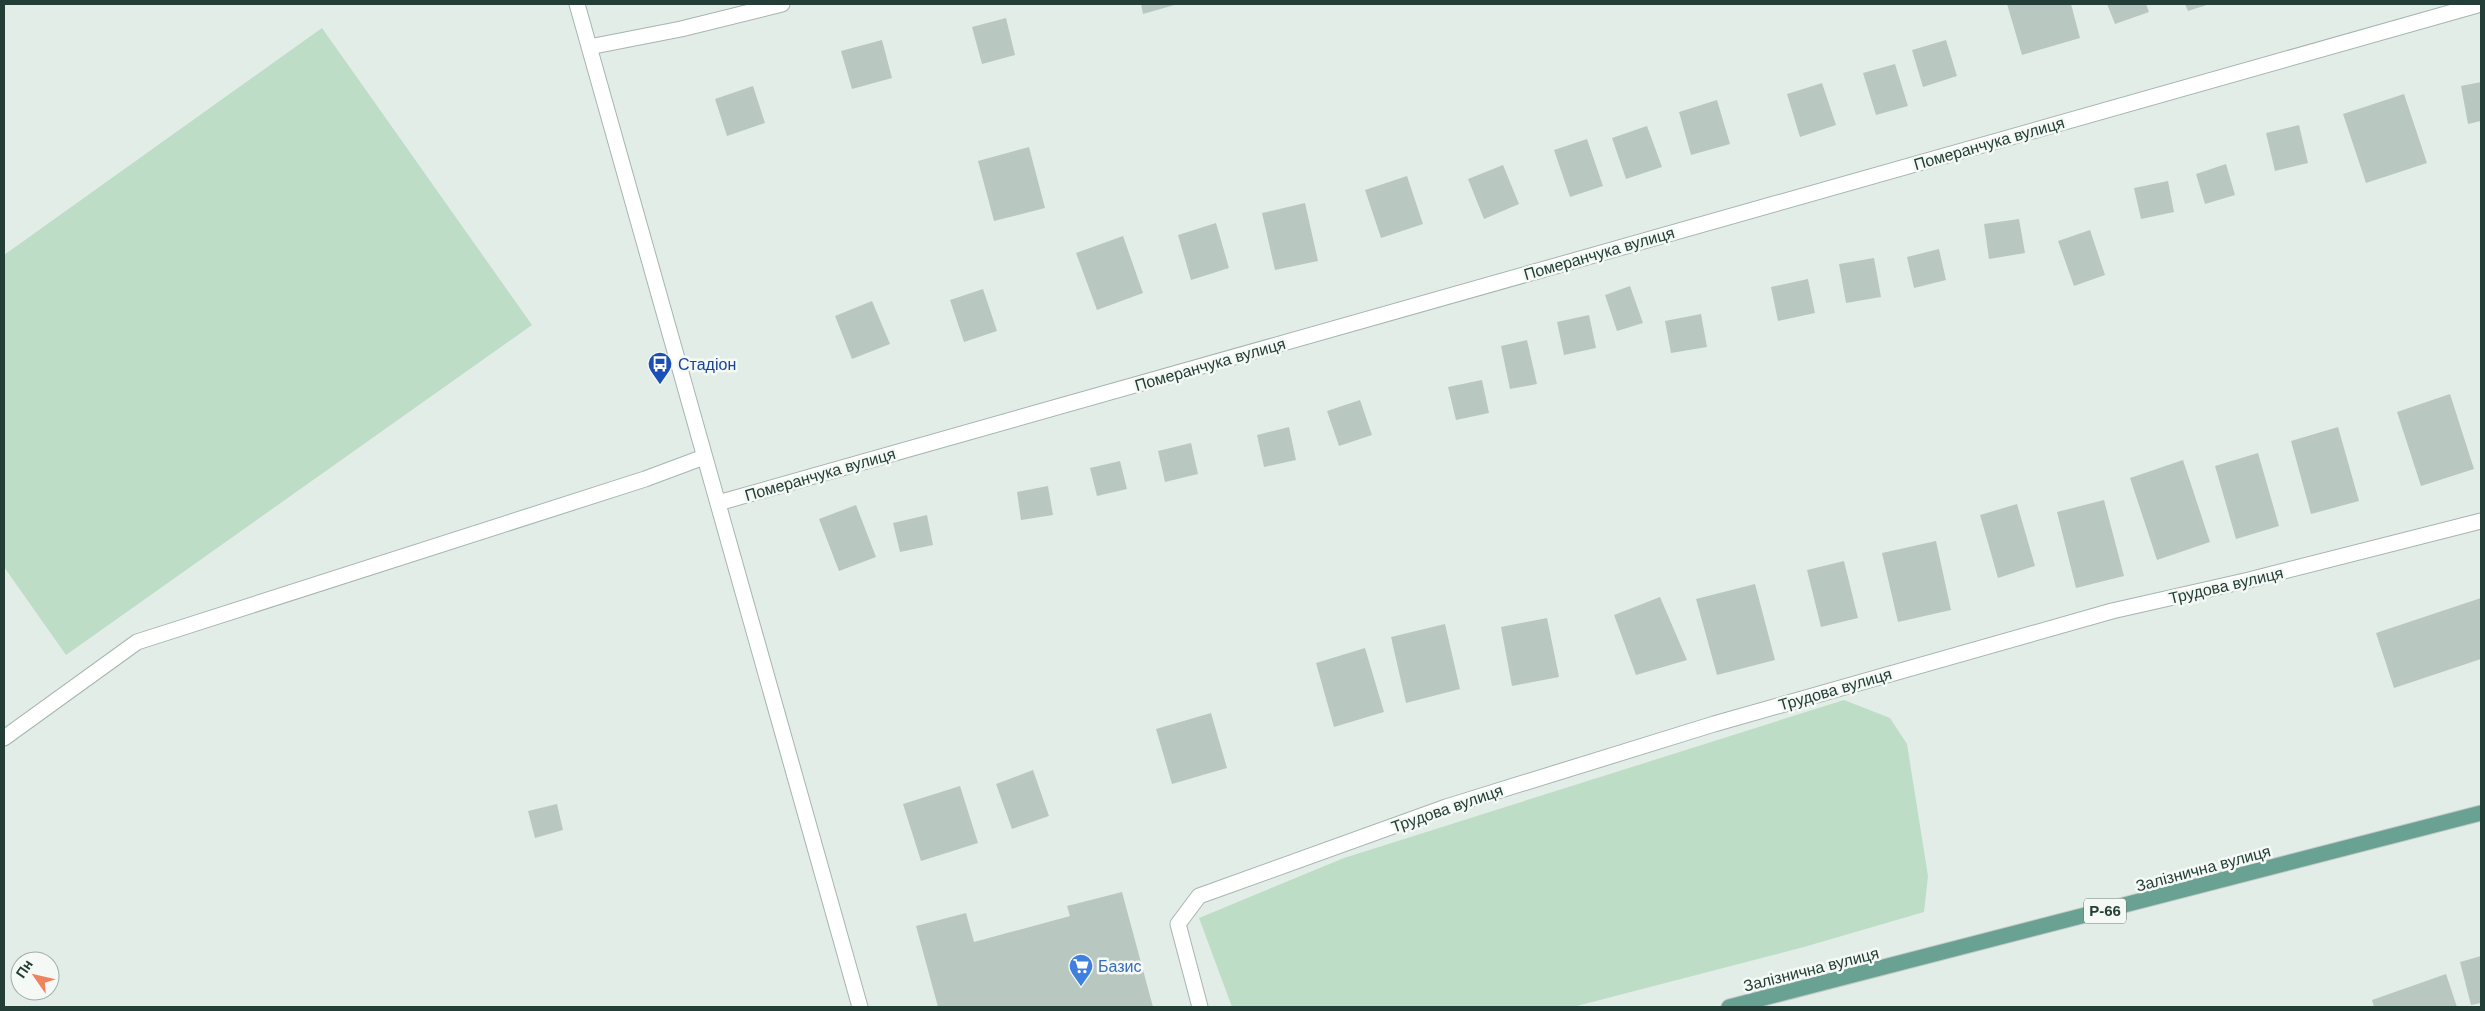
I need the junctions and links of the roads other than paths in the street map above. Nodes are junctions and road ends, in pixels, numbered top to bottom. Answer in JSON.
{"nodes":[{"id":1,"x":577,"y":4,"type":"edge"},
{"id":2,"x":782,"y":4,"type":"edge"},
{"id":3,"x":2481,"y":4,"type":"edge"},
{"id":4,"x":589,"y":47,"type":"junction"},
{"id":5,"x":704,"y":457,"type":"junction"},
{"id":6,"x":718,"y":503,"type":"junction"},
{"id":7,"x":2481,"y":521,"type":"edge"},
{"id":8,"x":4,"y":738,"type":"edge"},
{"id":9,"x":2481,"y":813,"type":"edge"},
{"id":10,"x":860,"y":1007,"type":"edge"},
{"id":11,"x":1200,"y":1007,"type":"edge"},
{"id":12,"x":1729,"y":1007,"type":"edge"}],
"edges":[{"from":1,"to":4,"type":"street"},
{"from":2,"to":4,"type":"street"},
{"from":3,"to":6,"type":"street","name":"Померанчука вулиця"},
{"from":4,"to":5,"type":"street"},
{"from":5,"to":6,"type":"street"},
{"from":5,"to":8,"type":"street"},
{"from":6,"to":10,"type":"street"},
{"from":7,"to":11,"type":"street","name":"Трудова вулиця"},
{"from":9,"to":12,"type":"main road","name":"Залізнична вулиця","number":"Р-66"}]}
